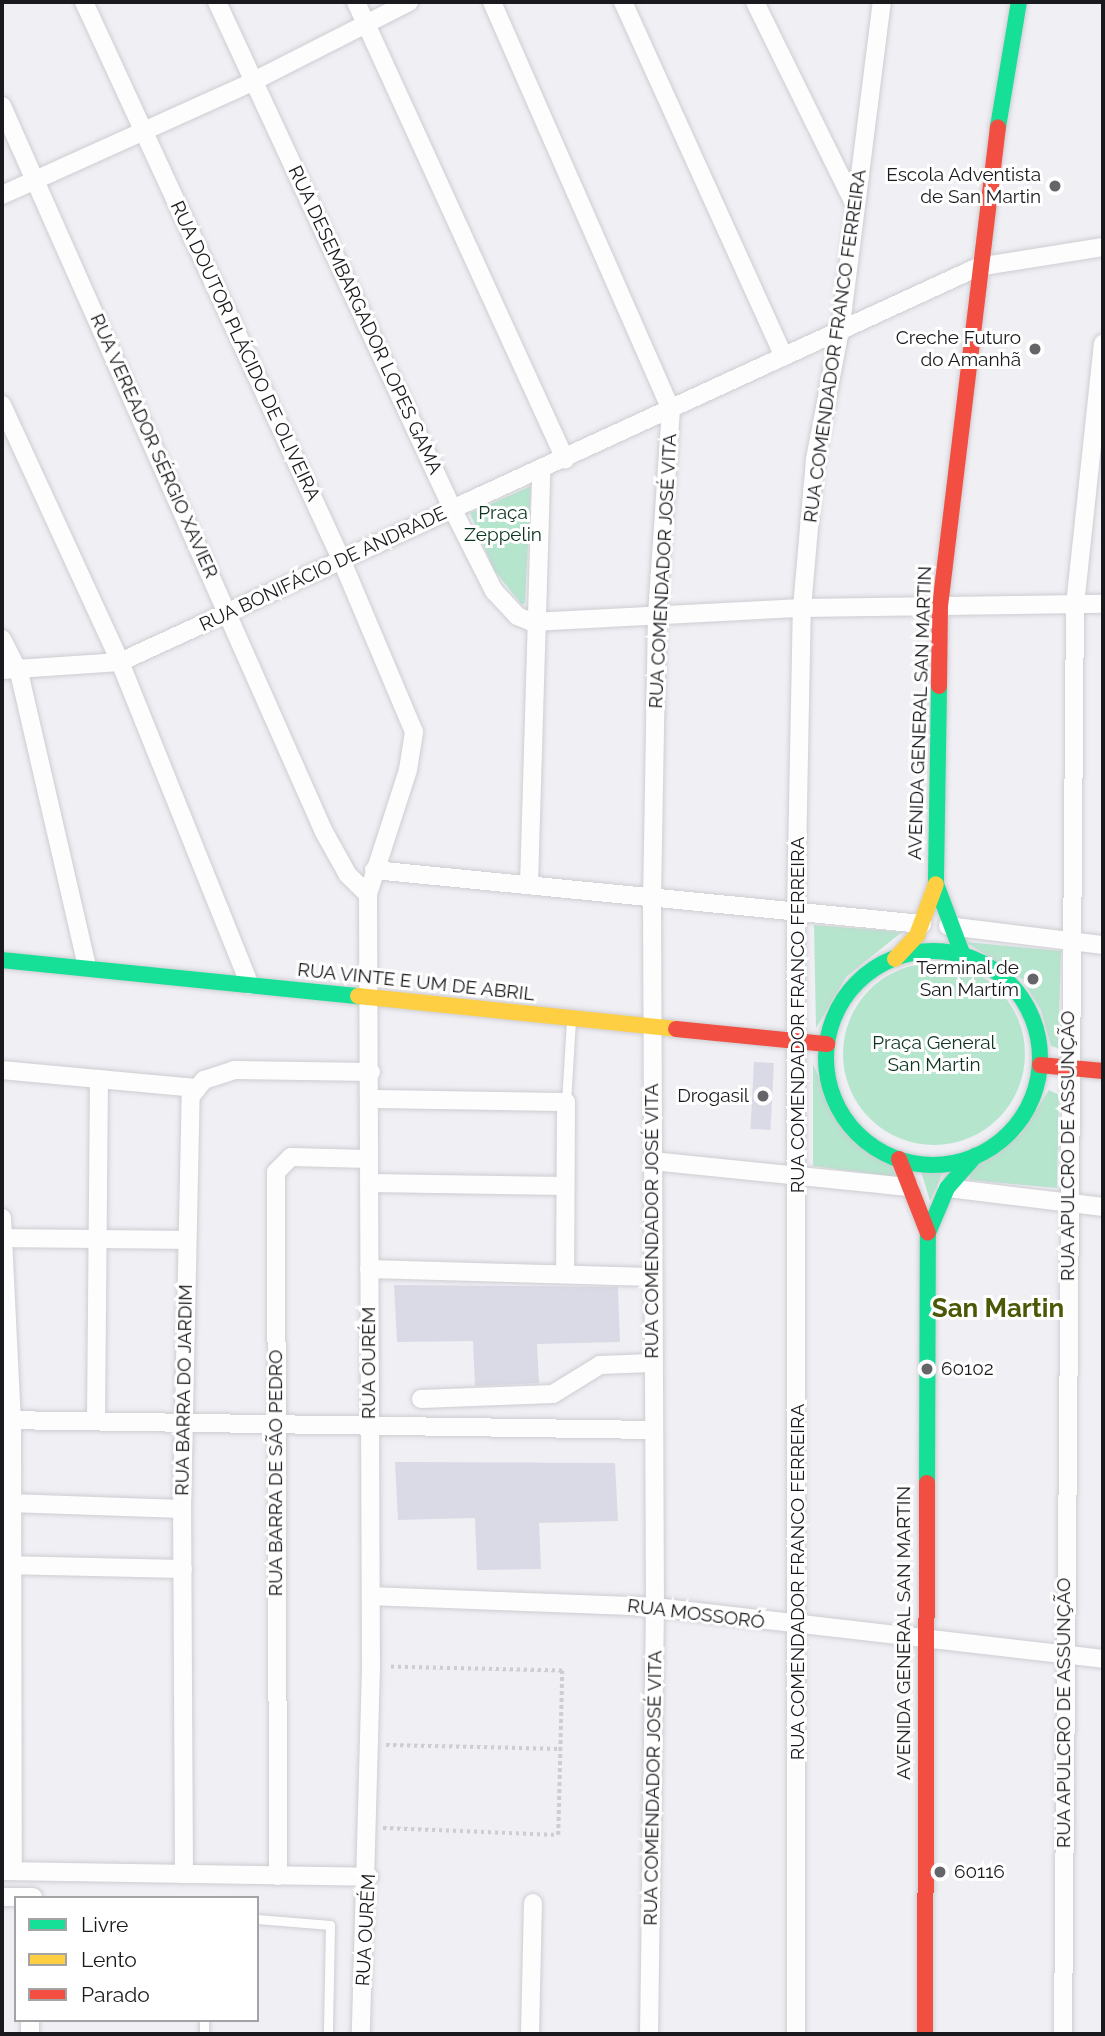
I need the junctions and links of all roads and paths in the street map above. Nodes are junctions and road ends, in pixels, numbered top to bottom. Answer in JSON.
{"nodes":[{"id":1,"x":84,"y":2,"type":"edge"},
{"id":2,"x":216,"y":2,"type":"edge"},
{"id":3,"x":356,"y":2,"type":"edge"},
{"id":4,"x":409,"y":2,"type":"edge"},
{"id":5,"x":492,"y":2,"type":"edge"},
{"id":6,"x":623,"y":2,"type":"edge"},
{"id":7,"x":755,"y":2,"type":"edge"},
{"id":8,"x":882,"y":2,"type":"edge"},
{"id":9,"x":1018,"y":2,"type":"edge"},
{"id":10,"x":366,"y":24,"type":"junction"},
{"id":11,"x":254,"y":81,"type":"junction"},
{"id":12,"x":2,"y":106,"type":"edge"},
{"id":13,"x":143,"y":133,"type":"junction"},
{"id":14,"x":37,"y":180,"type":"junction"},
{"id":15,"x":2,"y":195,"type":"edge"},
{"id":16,"x":855,"y":205,"type":"junction"},
{"id":17,"x":1103,"y":247,"type":"edge"},
{"id":18,"x":978,"y":267,"type":"junction"},
{"id":19,"x":841,"y":325,"type":"junction"},
{"id":20,"x":1103,"y":343,"type":"edge"},
{"id":21,"x":783,"y":355,"type":"junction"},
{"id":22,"x":2,"y":405,"type":"edge"},
{"id":23,"x":671,"y":409,"type":"junction"},
{"id":24,"x":565,"y":460,"type":"junction"},
{"id":25,"x":541,"y":471,"type":"junction"},
{"id":26,"x":452,"y":508,"type":"junction"},
{"id":27,"x":341,"y":559,"type":"junction"},
{"id":28,"x":1103,"y":604,"type":"edge"},
{"id":29,"x":1075,"y":605,"type":"junction"},
{"id":30,"x":940,"y":606,"type":"junction"},
{"id":31,"x":802,"y":608,"type":"junction"},
{"id":32,"x":229,"y":612,"type":"junction"},
{"id":33,"x":657,"y":614,"type":"junction"},
{"id":34,"x":532,"y":622,"type":"junction"},
{"id":35,"x":2,"y":639,"type":"edge"},
{"id":36,"x":120,"y":662,"type":"junction"},
{"id":37,"x":10,"y":671,"type":"edge"},
{"id":38,"x":403,"y":701,"type":"joint"},
{"id":39,"x":374,"y":870,"type":"junction"},
{"id":40,"x":936,"y":884,"type":"junction"},
{"id":41,"x":529,"y":885,"type":"junction"},
{"id":42,"x":368,"y":894,"type":"junction"},
{"id":43,"x":652,"y":898,"type":"junction"},
{"id":44,"x":796,"y":911,"type":"junction"},
{"id":45,"x":922,"y":924,"type":"junction"},
{"id":46,"x":948,"y":926,"type":"junction"},
{"id":47,"x":1069,"y":941,"type":"junction"},
{"id":48,"x":1103,"y":945,"type":"edge"},
{"id":49,"x":963,"y":956,"type":"junction"},
{"id":50,"x":895,"y":959,"type":"junction"},
{"id":51,"x":2,"y":960,"type":"edge"},
{"id":52,"x":87,"y":966,"type":"junction"},
{"id":53,"x":250,"y":985,"type":"junction"},
{"id":54,"x":369,"y":999,"type":"junction"},
{"id":55,"x":571,"y":1020,"type":"junction"},
{"id":56,"x":651,"y":1027,"type":"junction"},
{"id":57,"x":796,"y":1042,"type":"junction"},
{"id":58,"x":827,"y":1044,"type":"junction"},
{"id":59,"x":1040,"y":1065,"type":"junction"},
{"id":60,"x":1068,"y":1067,"type":"junction"},
{"id":61,"x":2,"y":1070,"type":"edge"},
{"id":62,"x":1103,"y":1071,"type":"edge"},
{"id":63,"x":371,"y":1072,"type":"junction"},
{"id":64,"x":99,"y":1079,"type":"junction"},
{"id":65,"x":195,"y":1088,"type":"junction"},
{"id":66,"x":370,"y":1099,"type":"junction"},
{"id":67,"x":566,"y":1102,"type":"junction"},
{"id":68,"x":975,"y":1156,"type":"junction"},
{"id":69,"x":369,"y":1159,"type":"junction"},
{"id":70,"x":899,"y":1159,"type":"junction"},
{"id":71,"x":652,"y":1161,"type":"junction"},
{"id":72,"x":799,"y":1177,"type":"junction"},
{"id":73,"x":369,"y":1183,"type":"junction"},
{"id":74,"x":565,"y":1186,"type":"junction"},
{"id":75,"x":910,"y":1187,"type":"junction"},
{"id":76,"x":947,"y":1188,"type":"junction"},
{"id":77,"x":1068,"y":1202,"type":"junction"},
{"id":78,"x":1103,"y":1207,"type":"edge"},
{"id":79,"x":2,"y":1218,"type":"edge"},
{"id":80,"x":928,"y":1233,"type":"junction"},
{"id":81,"x":3,"y":1238,"type":"edge"},
{"id":82,"x":98,"y":1238,"type":"junction"},
{"id":83,"x":187,"y":1240,"type":"junction"},
{"id":84,"x":369,"y":1269,"type":"junction"},
{"id":85,"x":565,"y":1274,"type":"junction"},
{"id":86,"x":652,"y":1277,"type":"junction"},
{"id":87,"x":652,"y":1363,"type":"junction"},
{"id":88,"x":421,"y":1399,"type":"dead end"},
{"id":89,"x":7,"y":1420,"type":"edge"},
{"id":90,"x":96,"y":1421,"type":"junction"},
{"id":91,"x":186,"y":1423,"type":"junction"},
{"id":92,"x":276,"y":1424,"type":"junction"},
{"id":93,"x":369,"y":1427,"type":"junction"},
{"id":94,"x":652,"y":1430,"type":"junction"},
{"id":95,"x":9,"y":1503,"type":"junction"},
{"id":96,"x":182,"y":1509,"type":"junction"},
{"id":97,"x":5,"y":1565,"type":"edge"},
{"id":98,"x":183,"y":1569,"type":"junction"},
{"id":99,"x":371,"y":1596,"type":"junction"},
{"id":100,"x":655,"y":1607,"type":"junction"},
{"id":101,"x":799,"y":1626,"type":"junction"},
{"id":102,"x":923,"y":1640,"type":"junction"},
{"id":103,"x":1064,"y":1654,"type":"junction"},
{"id":104,"x":1103,"y":1659,"type":"edge"},
{"id":105,"x":371,"y":1667,"type":"junction"},
{"id":106,"x":6,"y":1719,"type":"edge"},
{"id":107,"x":370,"y":1745,"type":"junction"},
{"id":108,"x":560,"y":1749,"type":"junction"},
{"id":109,"x":370,"y":1828,"type":"junction"},
{"id":110,"x":7,"y":1871,"type":"edge"},
{"id":111,"x":32,"y":1872,"type":"junction"},
{"id":112,"x":184,"y":1874,"type":"junction"},
{"id":113,"x":278,"y":1875,"type":"junction"},
{"id":114,"x":369,"y":1877,"type":"junction"},
{"id":115,"x":33,"y":1896,"type":"edge"},
{"id":116,"x":533,"y":1903,"type":"dead end"},
{"id":117,"x":259,"y":1919,"type":"edge"},
{"id":118,"x":328,"y":2034,"type":"edge"},
{"id":119,"x":361,"y":2034,"type":"edge"},
{"id":120,"x":530,"y":2034,"type":"edge"},
{"id":121,"x":649,"y":2034,"type":"edge"},
{"id":122,"x":796,"y":2034,"type":"edge"},
{"id":123,"x":925,"y":2034,"type":"edge"},
{"id":124,"x":1063,"y":2034,"type":"edge"}],
"edges":[{"from":1,"to":13,"type":"street","name":"RUA DOUTOR PLÁCIDO DE OLIVEIRA"},
{"from":2,"to":11,"type":"street","name":"RUA DESEMBARGADOR LOPES GAMA"},
{"from":3,"to":10,"type":"street"},
{"from":4,"to":10,"type":"street"},
{"from":5,"to":23,"type":"street"},
{"from":6,"to":21,"type":"street"},
{"from":7,"to":16,"type":"street"},
{"from":8,"to":16,"type":"street","name":"RUA COMENDADOR FRANCO FERREIRA"},
{"from":9,"to":18,"type":"main road","name":"AVENIDA GENERAL SAN MARTIN"},
{"from":10,"to":11,"type":"street"},
{"from":10,"to":24,"type":"street"},
{"from":11,"to":13,"type":"street"},
{"from":11,"to":26,"type":"street","name":"RUA DESEMBARGADOR LOPES GAMA"},
{"from":12,"to":14,"type":"street","name":"RUA VEREADOR SÉRGIO XAVIER"},
{"from":13,"to":14,"type":"street"},
{"from":13,"to":27,"type":"street","name":"RUA DOUTOR PLÁCIDO DE OLIVEIRA"},
{"from":14,"to":15,"type":"street"},
{"from":14,"to":32,"type":"street","name":"RUA VEREADOR SÉRGIO XAVIER"},
{"from":16,"to":19,"type":"street","name":"RUA COMENDADOR FRANCO FERREIRA"},
{"from":17,"to":18,"type":"street","name":"RUA BONIFÁCIO DE ANDRADE"},
{"from":18,"to":19,"type":"street","name":"RUA BONIFÁCIO DE ANDRADE"},
{"from":18,"to":30,"type":"main road","name":"AVENIDA GENERAL SAN MARTIN"},
{"from":19,"to":21,"type":"street","name":"RUA BONIFÁCIO DE ANDRADE"},
{"from":19,"to":31,"type":"street","name":"RUA COMENDADOR FRANCO FERREIRA"},
{"from":20,"to":29,"type":"street","name":"RUA APULCRO DE ASSUNÇÃO"},
{"from":21,"to":23,"type":"street","name":"RUA BONIFÁCIO DE ANDRADE"},
{"from":22,"to":36,"type":"street"},
{"from":23,"to":24,"type":"street","name":"RUA BONIFÁCIO DE ANDRADE"},
{"from":23,"to":33,"type":"street","name":"RUA COMENDADOR JOSÉ VITA"},
{"from":24,"to":25,"type":"street","name":"RUA BONIFÁCIO DE ANDRADE"},
{"from":25,"to":26,"type":"street","name":"RUA BONIFÁCIO DE ANDRADE"},
{"from":25,"to":34,"type":"street"},
{"from":26,"to":27,"type":"street","name":"RUA BONIFÁCIO DE ANDRADE"},
{"from":26,"to":34,"type":"street","name":"RUA DESEMBARGADOR LOPES GAMA"},
{"from":27,"to":32,"type":"street","name":"RUA BONIFÁCIO DE ANDRADE"},
{"from":27,"to":38,"type":"street","name":"RUA DOUTOR PLÁCIDO DE OLIVEIRA"},
{"from":28,"to":29,"type":"street"},
{"from":29,"to":30,"type":"street"},
{"from":29,"to":47,"type":"street","name":"RUA APULCRO DE ASSUNÇÃO"},
{"from":30,"to":31,"type":"street"},
{"from":30,"to":40,"type":"main road","name":"AVENIDA GENERAL SAN MARTIN"},
{"from":31,"to":33,"type":"street"},
{"from":31,"to":44,"type":"street","name":"RUA COMENDADOR FRANCO FERREIRA"},
{"from":32,"to":36,"type":"street","name":"RUA BONIFÁCIO DE ANDRADE"},
{"from":32,"to":42,"type":"street","name":"RUA VEREADOR SÉRGIO XAVIER"},
{"from":33,"to":34,"type":"street"},
{"from":33,"to":43,"type":"street","name":"RUA COMENDADOR JOSÉ VITA"},
{"from":34,"to":41,"type":"street"},
{"from":35,"to":37,"type":"street"},
{"from":36,"to":37,"type":"street","name":"RUA BONIFÁCIO DE ANDRADE"},
{"from":36,"to":53,"type":"street"},
{"from":37,"to":52,"type":"street"},
{"from":38,"to":39,"type":"street","name":"RUA OURÉM"},
{"from":39,"to":41,"type":"street"},
{"from":39,"to":42,"type":"street","name":"RUA OURÉM"},
{"from":40,"to":45,"type":"main road","name":"AVENIDA GENERAL SAN MARTIN"},
{"from":40,"to":46,"type":"main road","name":"AVENIDA GENERAL SAN MARTIN"},
{"from":41,"to":43,"type":"street"},
{"from":42,"to":54,"type":"street","name":"RUA OURÉM"},
{"from":43,"to":44,"type":"street"},
{"from":43,"to":56,"type":"street","name":"RUA COMENDADOR JOSÉ VITA"},
{"from":44,"to":45,"type":"street"},
{"from":44,"to":57,"type":"street","name":"RUA COMENDADOR FRANCO FERREIRA"},
{"from":45,"to":50,"type":"main road","name":"AVENIDA GENERAL SAN MARTIN"},
{"from":46,"to":47,"type":"street"},
{"from":46,"to":49,"type":"main road","name":"AVENIDA GENERAL SAN MARTIN"},
{"from":47,"to":48,"type":"street"},
{"from":47,"to":60,"type":"street","name":"RUA APULCRO DE ASSUNÇÃO"},
{"from":49,"to":50,"type":"main road"},
{"from":49,"to":59,"type":"main road"},
{"from":50,"to":58,"type":"main road"},
{"from":51,"to":52,"type":"main road","name":"RUA VINTE E UM DE ABRIL"},
{"from":52,"to":53,"type":"main road","name":"RUA VINTE E UM DE ABRIL"},
{"from":53,"to":54,"type":"main road","name":"RUA VINTE E UM DE ABRIL"},
{"from":54,"to":55,"type":"main road","name":"RUA VINTE E UM DE ABRIL"},
{"from":54,"to":63,"type":"street","name":"RUA OURÉM"},
{"from":55,"to":56,"type":"main road","name":"RUA VINTE E UM DE ABRIL"},
{"from":55,"to":67,"type":"lane"},
{"from":56,"to":57,"type":"main road","name":"RUA VINTE E UM DE ABRIL"},
{"from":56,"to":71,"type":"street","name":"RUA COMENDADOR JOSÉ VITA"},
{"from":57,"to":58,"type":"main road","name":"RUA VINTE E UM DE ABRIL"},
{"from":57,"to":72,"type":"street","name":"RUA COMENDADOR FRANCO FERREIRA"},
{"from":58,"to":70,"type":"main road"},
{"from":59,"to":60,"type":"main road"},
{"from":59,"to":68,"type":"main road"},
{"from":60,"to":62,"type":"main road"},
{"from":60,"to":77,"type":"street","name":"RUA APULCRO DE ASSUNÇÃO"},
{"from":61,"to":64,"type":"street"},
{"from":63,"to":65,"type":"street"},
{"from":63,"to":66,"type":"street","name":"RUA OURÉM"},
{"from":64,"to":65,"type":"street"},
{"from":64,"to":82,"type":"street"},
{"from":65,"to":83,"type":"street","name":"RUA BARRA DO JARDIM"},
{"from":66,"to":67,"type":"street"},
{"from":66,"to":69,"type":"street","name":"RUA OURÉM"},
{"from":67,"to":74,"type":"street"},
{"from":68,"to":70,"type":"main road"},
{"from":68,"to":76,"type":"main road","name":"AVENIDA GENERAL SAN MARTIN"},
{"from":69,"to":73,"type":"street","name":"RUA OURÉM"},
{"from":69,"to":92,"type":"street","name":"RUA BARRA DE SÃO PEDRO"},
{"from":70,"to":75,"type":"main road","name":"AVENIDA GENERAL SAN MARTIN"},
{"from":71,"to":72,"type":"street"},
{"from":71,"to":86,"type":"street","name":"RUA COMENDADOR JOSÉ VITA"},
{"from":72,"to":75,"type":"street"},
{"from":72,"to":101,"type":"street","name":"RUA COMENDADOR FRANCO FERREIRA"},
{"from":73,"to":74,"type":"street"},
{"from":73,"to":84,"type":"street","name":"RUA OURÉM"},
{"from":74,"to":85,"type":"street"},
{"from":75,"to":80,"type":"main road","name":"AVENIDA GENERAL SAN MARTIN"},
{"from":76,"to":77,"type":"street"},
{"from":76,"to":80,"type":"main road","name":"AVENIDA GENERAL SAN MARTIN"},
{"from":77,"to":78,"type":"street"},
{"from":77,"to":103,"type":"street","name":"RUA APULCRO DE ASSUNÇÃO"},
{"from":79,"to":81,"type":"street"},
{"from":80,"to":102,"type":"main road","name":"AVENIDA GENERAL SAN MARTIN"},
{"from":81,"to":82,"type":"street"},
{"from":81,"to":89,"type":"street"},
{"from":82,"to":83,"type":"street"},
{"from":82,"to":90,"type":"street"},
{"from":83,"to":91,"type":"street","name":"RUA BARRA DO JARDIM"},
{"from":84,"to":85,"type":"street"},
{"from":84,"to":93,"type":"street","name":"RUA OURÉM"},
{"from":85,"to":86,"type":"street"},
{"from":86,"to":87,"type":"street","name":"RUA COMENDADOR JOSÉ VITA"},
{"from":87,"to":88,"type":"street"},
{"from":87,"to":94,"type":"street","name":"RUA COMENDADOR JOSÉ VITA"},
{"from":89,"to":90,"type":"street"},
{"from":89,"to":95,"type":"street"},
{"from":90,"to":91,"type":"street"},
{"from":91,"to":92,"type":"street"},
{"from":91,"to":96,"type":"street","name":"RUA BARRA DO JARDIM"},
{"from":92,"to":93,"type":"street"},
{"from":92,"to":113,"type":"street","name":"RUA BARRA DE SÃO PEDRO"},
{"from":93,"to":94,"type":"street"},
{"from":93,"to":99,"type":"street","name":"RUA OURÉM"},
{"from":94,"to":100,"type":"street","name":"RUA COMENDADOR JOSÉ VITA"},
{"from":95,"to":96,"type":"street"},
{"from":95,"to":97,"type":"street"},
{"from":96,"to":98,"type":"street","name":"RUA BARRA DO JARDIM"},
{"from":97,"to":98,"type":"street"},
{"from":97,"to":106,"type":"street"},
{"from":98,"to":112,"type":"street","name":"RUA BARRA DO JARDIM"},
{"from":99,"to":100,"type":"street","name":"RUA MOSSORÓ"},
{"from":99,"to":105,"type":"street","name":"RUA OURÉM"},
{"from":100,"to":101,"type":"street","name":"RUA MOSSORÓ"},
{"from":100,"to":121,"type":"street","name":"RUA COMENDADOR JOSÉ VITA"},
{"from":101,"to":102,"type":"street","name":"RUA MOSSORÓ"},
{"from":101,"to":122,"type":"street","name":"RUA COMENDADOR FRANCO FERREIRA"},
{"from":102,"to":103,"type":"street","name":"RUA MOSSORÓ"},
{"from":102,"to":123,"type":"main road","name":"AVENIDA GENERAL SAN MARTIN"},
{"from":103,"to":104,"type":"street","name":"RUA MOSSORÓ"},
{"from":103,"to":124,"type":"street","name":"RUA APULCRO DE ASSUNÇÃO"},
{"from":105,"to":107,"type":"street","name":"RUA OURÉM"},
{"from":105,"to":108,"type":"path"},
{"from":106,"to":110,"type":"street"},
{"from":107,"to":108,"type":"path"},
{"from":107,"to":109,"type":"street","name":"RUA OURÉM"},
{"from":108,"to":109,"type":"path"},
{"from":109,"to":114,"type":"street","name":"RUA OURÉM"},
{"from":110,"to":111,"type":"street"},
{"from":111,"to":112,"type":"street"},
{"from":111,"to":115,"type":"street"},
{"from":112,"to":113,"type":"street"},
{"from":113,"to":114,"type":"street"},
{"from":114,"to":119,"type":"street","name":"RUA OURÉM"},
{"from":116,"to":120,"type":"street"},
{"from":117,"to":118,"type":"lane"}]}
